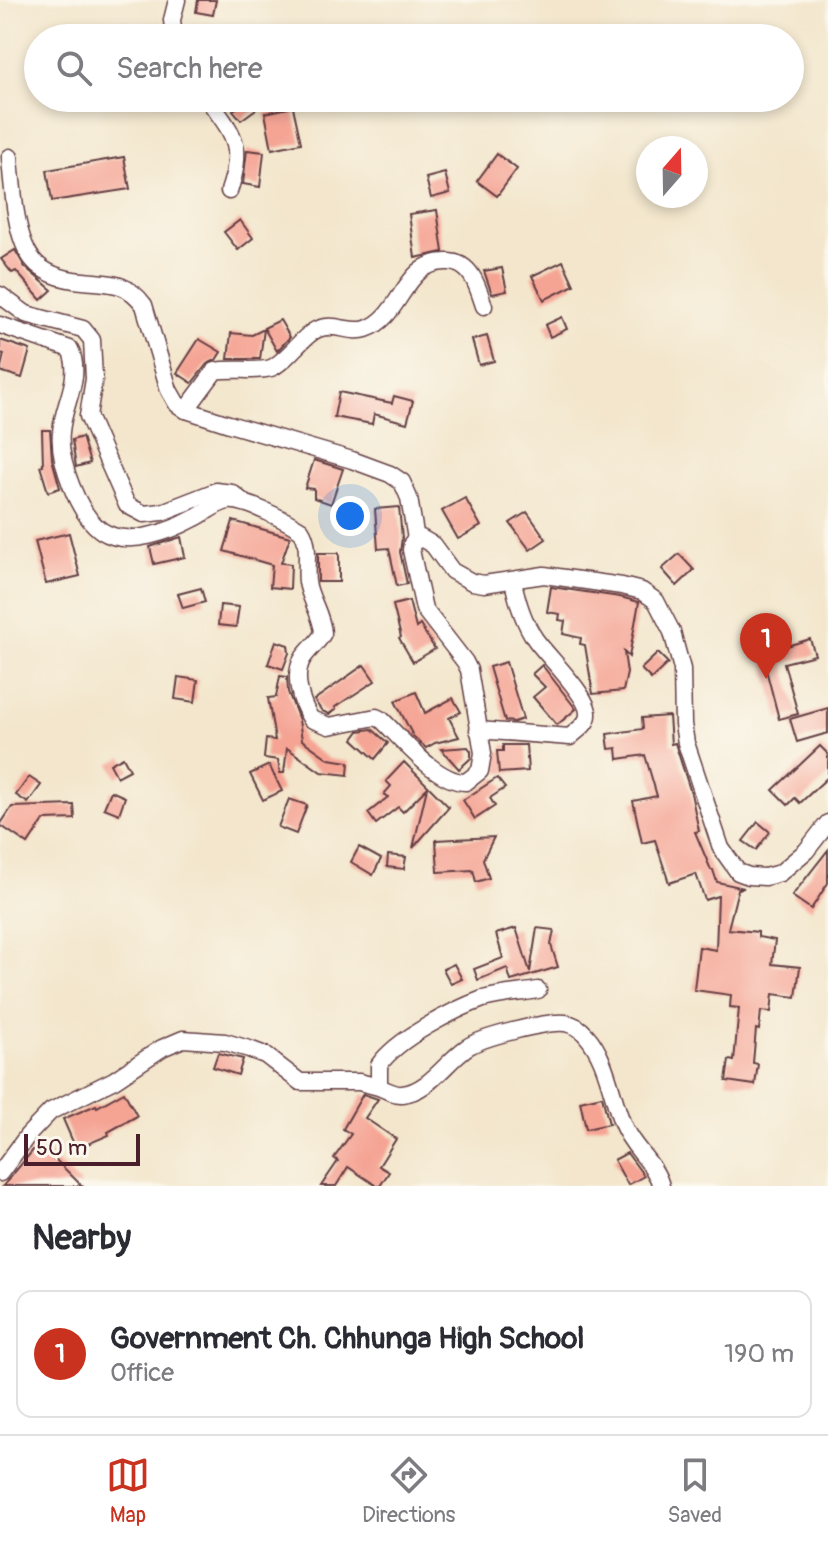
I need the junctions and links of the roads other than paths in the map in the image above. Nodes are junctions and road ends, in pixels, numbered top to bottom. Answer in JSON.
{"nodes":[{"id":1,"x":177,"y":0,"type":"edge"},
{"id":2,"x":172,"y":24,"type":"edge"},
{"id":3,"x":217,"y":112,"type":"edge"},
{"id":4,"x":10,"y":157,"type":"dead end"},
{"id":5,"x":229,"y":191,"type":"dead end"},
{"id":6,"x":0,"y":295,"type":"edge"},
{"id":7,"x":484,"y":306,"type":"dead end"},
{"id":8,"x":0,"y":325,"type":"edge"},
{"id":9,"x":186,"y":410,"type":"junction"},
{"id":10,"x":247,"y":505,"type":"junction"},
{"id":11,"x":416,"y":539,"type":"junction"},
{"id":12,"x":513,"y":581,"type":"junction"},
{"id":13,"x":478,"y":730,"type":"junction"},
{"id":14,"x":828,"y":823,"type":"edge"},
{"id":15,"x":538,"y":990,"type":"dead end"},
{"id":16,"x":379,"y":1087,"type":"junction"},
{"id":17,"x":0,"y":1173,"type":"edge"},
{"id":18,"x":661,"y":1186,"type":"edge"}],
"edges":[{"from":1,"to":2,"type":"street"},
{"from":3,"to":5,"type":"street"},
{"from":4,"to":9,"type":"street"},
{"from":6,"to":10,"type":"street"},
{"from":7,"to":9,"type":"street"},
{"from":8,"to":10,"type":"street"},
{"from":9,"to":11,"type":"street"},
{"from":10,"to":13,"type":"street"},
{"from":11,"to":12,"type":"street"},
{"from":11,"to":13,"type":"street"},
{"from":12,"to":13,"type":"street"},
{"from":12,"to":14,"type":"street"},
{"from":15,"to":16,"type":"street"},
{"from":16,"to":17,"type":"street"},
{"from":16,"to":18,"type":"street"}]}
